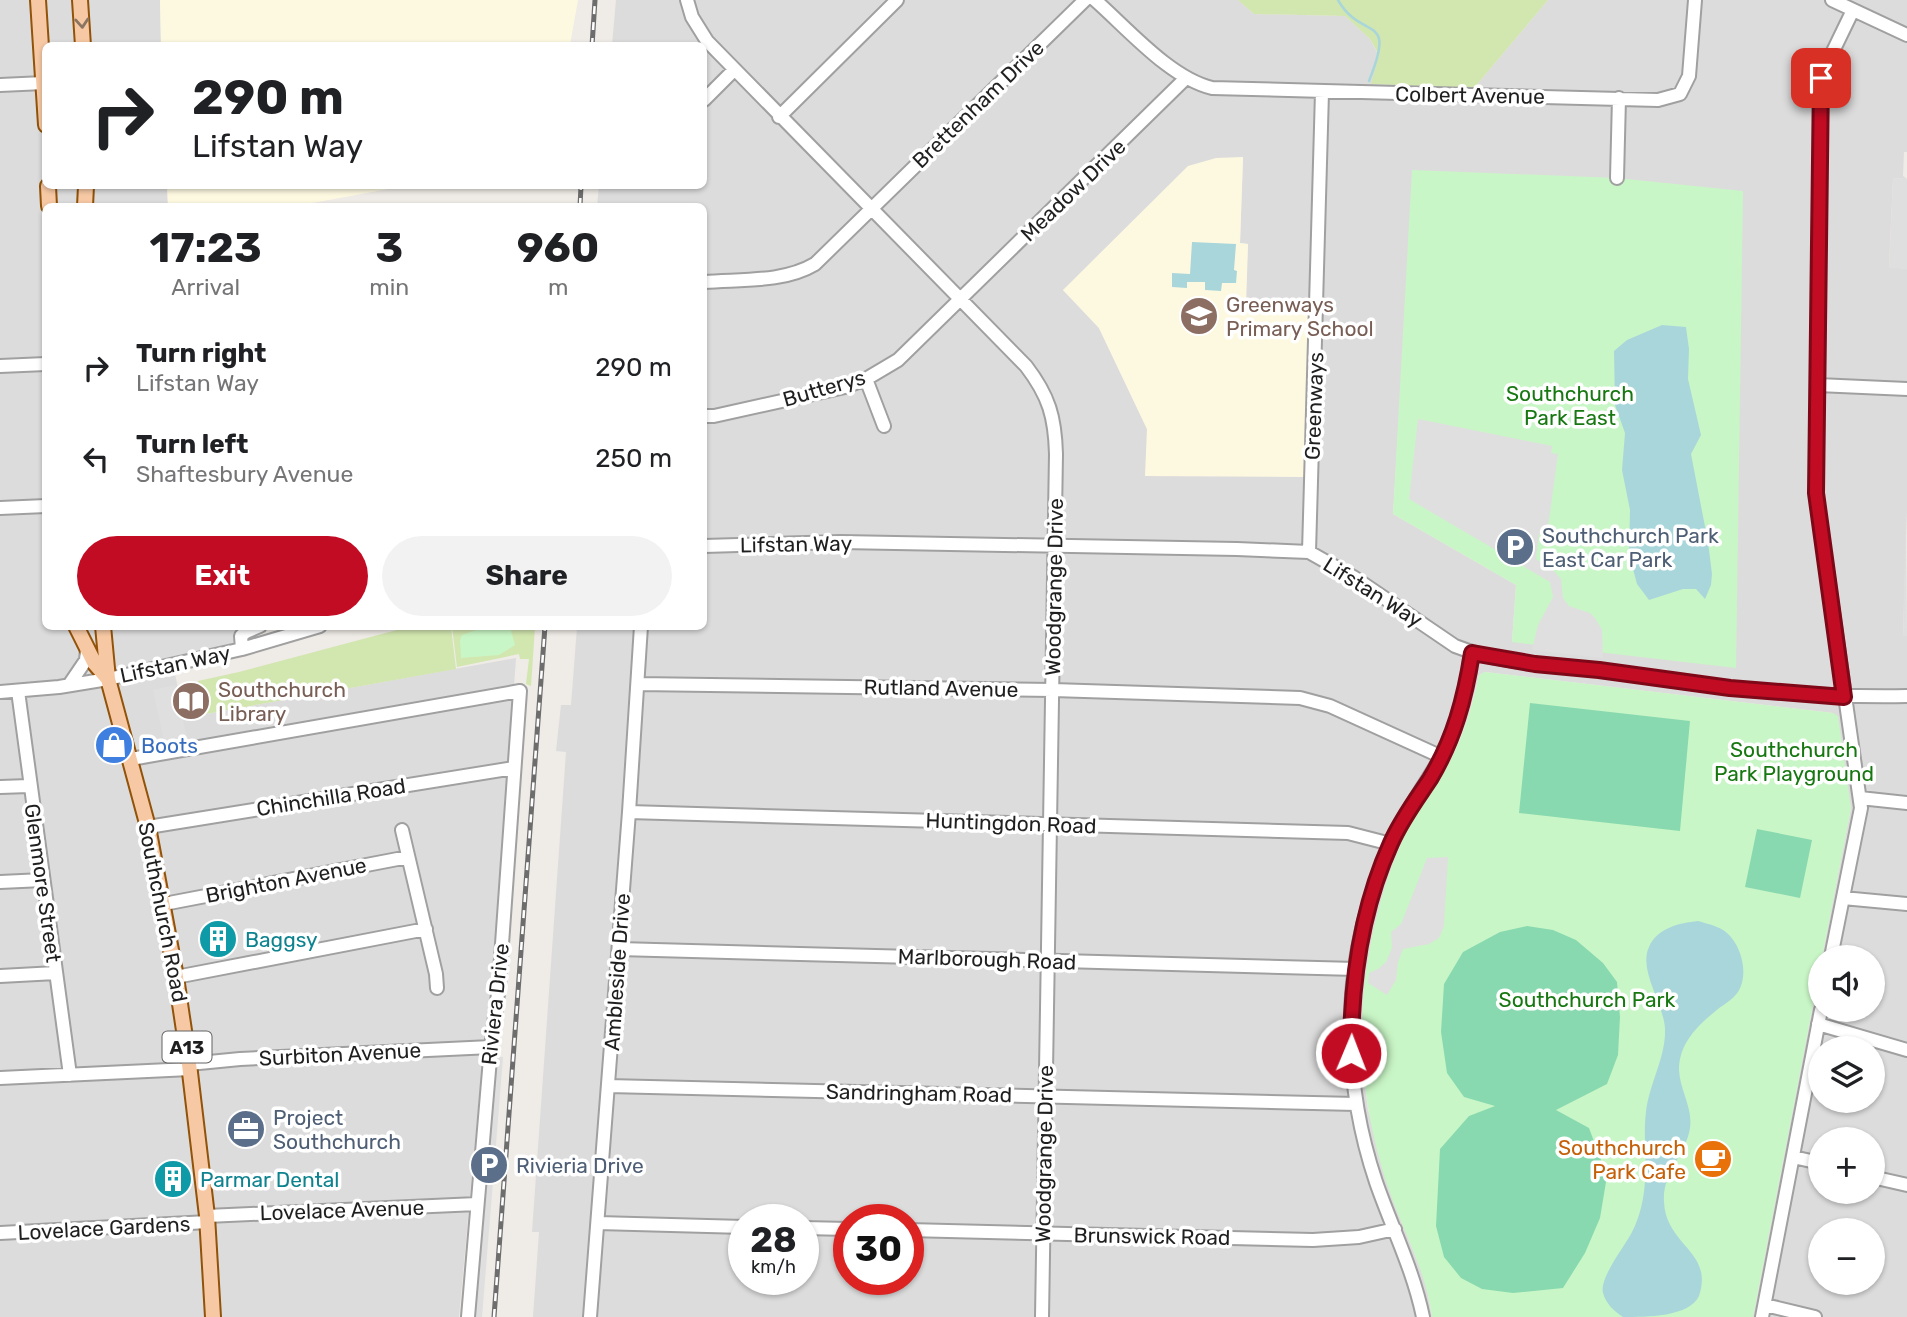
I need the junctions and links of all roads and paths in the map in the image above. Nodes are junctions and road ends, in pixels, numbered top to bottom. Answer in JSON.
{"nodes":[{"id":1,"x":38,"y":0,"type":"edge"},
{"id":2,"x":80,"y":0,"type":"edge"},
{"id":3,"x":687,"y":0,"type":"edge"},
{"id":4,"x":897,"y":0,"type":"edge"},
{"id":5,"x":1085,"y":0,"type":"edge"},
{"id":6,"x":1095,"y":0,"type":"edge"},
{"id":7,"x":1695,"y":0,"type":"edge"},
{"id":8,"x":1832,"y":0,"type":"edge"},
{"id":9,"x":1853,"y":10,"type":"junction"},
{"id":10,"x":1907,"y":35,"type":"edge"},
{"id":11,"x":83,"y":42,"type":"edge"},
{"id":12,"x":42,"y":55,"type":"edge"},
{"id":13,"x":734,"y":70,"type":"junction"},
{"id":14,"x":1185,"y":79,"type":"junction"},
{"id":15,"x":42,"y":83,"type":"edge"},
{"id":16,"x":0,"y":85,"type":"edge"},
{"id":17,"x":1322,"y":92,"type":"junction"},
{"id":18,"x":707,"y":97,"type":"edge"},
{"id":19,"x":1619,"y":98,"type":"junction"},
{"id":20,"x":779,"y":117,"type":"junction"},
{"id":21,"x":1617,"y":178,"type":"dead end"},
{"id":22,"x":870,"y":208,"type":"junction"},
{"id":23,"x":707,"y":282,"type":"edge"},
{"id":24,"x":960,"y":300,"type":"junction"},
{"id":25,"x":42,"y":364,"type":"edge"},
{"id":26,"x":0,"y":366,"type":"edge"},
{"id":27,"x":866,"y":379,"type":"junction"},
{"id":28,"x":1818,"y":385,"type":"junction"},
{"id":29,"x":1907,"y":389,"type":"edge"},
{"id":30,"x":707,"y":416,"type":"edge"},
{"id":31,"x":884,"y":426,"type":"dead end"},
{"id":32,"x":42,"y":506,"type":"edge"},
{"id":33,"x":0,"y":508,"type":"edge"},
{"id":34,"x":707,"y":546,"type":"edge"},
{"id":35,"x":1055,"y":546,"type":"junction"},
{"id":36,"x":1309,"y":552,"type":"junction"},
{"id":37,"x":78,"y":630,"type":"edge"},
{"id":38,"x":103,"y":630,"type":"edge"},
{"id":39,"x":251,"y":630,"type":"edge"},
{"id":40,"x":306,"y":630,"type":"edge"},
{"id":41,"x":641,"y":630,"type":"edge"},
{"id":42,"x":87,"y":649,"type":"junction"},
{"id":43,"x":242,"y":649,"type":"junction"},
{"id":44,"x":1472,"y":653,"type":"junction"},
{"id":45,"x":108,"y":679,"type":"junction"},
{"id":46,"x":638,"y":684,"type":"junction"},
{"id":47,"x":69,"y":685,"type":"junction"},
{"id":48,"x":1053,"y":690,"type":"junction"},
{"id":49,"x":18,"y":691,"type":"junction"},
{"id":50,"x":0,"y":692,"type":"edge"},
{"id":51,"x":1907,"y":696,"type":"edge"},
{"id":52,"x":1844,"y":697,"type":"junction"},
{"id":53,"x":1442,"y":757,"type":"junction"},
{"id":54,"x":131,"y":759,"type":"junction"},
{"id":55,"x":514,"y":768,"type":"junction"},
{"id":56,"x":29,"y":786,"type":"junction"},
{"id":57,"x":0,"y":787,"type":"edge"},
{"id":58,"x":1860,"y":798,"type":"junction"},
{"id":59,"x":1907,"y":803,"type":"edge"},
{"id":60,"x":629,"y":812,"type":"junction"},
{"id":61,"x":1050,"y":824,"type":"junction"},
{"id":62,"x":148,"y":827,"type":"junction"},
{"id":63,"x":402,"y":830,"type":"dead end"},
{"id":64,"x":1391,"y":844,"type":"junction"},
{"id":65,"x":408,"y":857,"type":"junction"},
{"id":66,"x":43,"y":880,"type":"junction"},
{"id":67,"x":0,"y":881,"type":"edge"},
{"id":68,"x":1843,"y":898,"type":"junction"},
{"id":69,"x":164,"y":904,"type":"junction"},
{"id":70,"x":1907,"y":905,"type":"edge"},
{"id":71,"x":426,"y":929,"type":"junction"},
{"id":72,"x":1833,"y":945,"type":"edge"},
{"id":73,"x":619,"y":949,"type":"junction"},
{"id":74,"x":1048,"y":960,"type":"junction"},
{"id":75,"x":1356,"y":969,"type":"junction"},
{"id":76,"x":56,"y":973,"type":"junction"},
{"id":77,"x":0,"y":976,"type":"edge"},
{"id":78,"x":176,"y":977,"type":"junction"},
{"id":79,"x":437,"y":988,"type":"dead end"},
{"id":80,"x":1818,"y":1024,"type":"joint"},
{"id":81,"x":491,"y":1047,"type":"junction"},
{"id":82,"x":1907,"y":1050,"type":"edge"},
{"id":83,"x":190,"y":1067,"type":"junction"},
{"id":84,"x":70,"y":1076,"type":"junction"},
{"id":85,"x":0,"y":1079,"type":"edge"},
{"id":86,"x":608,"y":1086,"type":"junction"},
{"id":87,"x":1045,"y":1096,"type":"junction"},
{"id":88,"x":1356,"y":1104,"type":"junction"},
{"id":89,"x":1793,"y":1157,"type":"junction"},
{"id":90,"x":1808,"y":1160,"type":"edge"},
{"id":91,"x":1885,"y":1180,"type":"edge"},
{"id":92,"x":1907,"y":1185,"type":"edge"},
{"id":93,"x":477,"y":1204,"type":"junction"},
{"id":94,"x":207,"y":1219,"type":"junction"},
{"id":95,"x":598,"y":1223,"type":"junction"},
{"id":96,"x":728,"y":1227,"type":"edge"},
{"id":97,"x":1395,"y":1229,"type":"junction"},
{"id":98,"x":924,"y":1230,"type":"edge"},
{"id":99,"x":0,"y":1233,"type":"edge"},
{"id":100,"x":1042,"y":1234,"type":"junction"},
{"id":101,"x":1763,"y":1311,"type":"edge"},
{"id":102,"x":213,"y":1317,"type":"edge"},
{"id":103,"x":468,"y":1317,"type":"edge"},
{"id":104,"x":590,"y":1317,"type":"edge"},
{"id":105,"x":1042,"y":1317,"type":"edge"},
{"id":106,"x":1423,"y":1317,"type":"edge"},
{"id":107,"x":1815,"y":1317,"type":"edge"}],
"edges":[{"from":1,"to":12,"type":"main road"},
{"from":2,"to":11,"type":"main road","one_way":true},
{"from":3,"to":13,"type":"street","name":"Woodgrange Drive"},
{"from":4,"to":20,"type":"street"},
{"from":5,"to":22,"type":"street","name":"Brettenham Drive"},
{"from":6,"to":14,"type":"street"},
{"from":7,"to":19,"type":"street","name":"Colbert Avenue"},
{"from":8,"to":9,"type":"street"},
{"from":9,"to":10,"type":"street"},
{"from":9,"to":28,"type":"street"},
{"from":13,"to":18,"type":"street"},
{"from":13,"to":20,"type":"street","name":"Woodgrange Drive"},
{"from":14,"to":17,"type":"street","name":"Colbert Avenue"},
{"from":14,"to":24,"type":"street","name":"Meadow Drive"},
{"from":15,"to":16,"type":"street"},
{"from":17,"to":19,"type":"street","name":"Colbert Avenue"},
{"from":17,"to":36,"type":"street","name":"Greenways"},
{"from":19,"to":21,"type":"street"},
{"from":20,"to":22,"type":"street","name":"Woodgrange Drive"},
{"from":22,"to":23,"type":"street"},
{"from":22,"to":24,"type":"street","name":"Woodgrange Drive"},
{"from":24,"to":27,"type":"street","name":"Butterys"},
{"from":24,"to":35,"type":"street","name":"Woodgrange Drive"},
{"from":25,"to":26,"type":"street"},
{"from":27,"to":30,"type":"street","name":"Butterys"},
{"from":27,"to":31,"type":"street"},
{"from":28,"to":29,"type":"street"},
{"from":28,"to":52,"type":"street"},
{"from":32,"to":33,"type":"street"},
{"from":34,"to":35,"type":"street","name":"Lifstan Way"},
{"from":35,"to":36,"type":"street","name":"Lifstan Way"},
{"from":35,"to":48,"type":"street","name":"Woodgrange Drive"},
{"from":36,"to":44,"type":"street","name":"Lifstan Way"},
{"from":37,"to":42,"type":"main road","number":"A13"},
{"from":38,"to":45,"type":"main road","number":"A13"},
{"from":39,"to":43,"type":"street","name":"Lifstan Way"},
{"from":40,"to":43,"type":"street","name":"Lifstan Way"},
{"from":41,"to":46,"type":"street","name":"Ambleside Drive"},
{"from":42,"to":45,"type":"main road","number":"A13"},
{"from":42,"to":47,"type":"street"},
{"from":43,"to":45,"type":"street","name":"Lifstan Way"},
{"from":44,"to":52,"type":"street","name":"Lifstan Way"},
{"from":44,"to":53,"type":"street"},
{"from":45,"to":47,"type":"street","name":"Lifstan Way"},
{"from":45,"to":54,"type":"main road","name":"Southchurch Road","number":"A13"},
{"from":46,"to":48,"type":"street","name":"Rutland Avenue"},
{"from":46,"to":60,"type":"street","name":"Ambleside Drive"},
{"from":47,"to":49,"type":"street","name":"Lifstan Way"},
{"from":48,"to":53,"type":"street","name":"Rutland Avenue"},
{"from":48,"to":61,"type":"street","name":"Woodgrange Drive"},
{"from":49,"to":50,"type":"street","name":"Lifstan Way"},
{"from":49,"to":56,"type":"street","name":"Glenmore Street"},
{"from":51,"to":52,"type":"street","name":"Lifstan Way"},
{"from":52,"to":58,"type":"street"},
{"from":53,"to":64,"type":"street"},
{"from":54,"to":55,"type":"street","name":"Riviera Drive"},
{"from":54,"to":62,"type":"main road","name":"Southchurch Road","number":"A13"},
{"from":55,"to":62,"type":"street","name":"Chinchilla Road"},
{"from":55,"to":81,"type":"street","name":"Riviera Drive"},
{"from":56,"to":57,"type":"street"},
{"from":56,"to":66,"type":"street","name":"Glenmore Street"},
{"from":58,"to":59,"type":"street"},
{"from":58,"to":68,"type":"street"},
{"from":60,"to":61,"type":"street","name":"Huntingdon Road"},
{"from":60,"to":73,"type":"street","name":"Ambleside Drive"},
{"from":61,"to":64,"type":"street","name":"Huntingdon Road"},
{"from":61,"to":74,"type":"street","name":"Woodgrange Drive"},
{"from":62,"to":69,"type":"main road","name":"Southchurch Road","number":"A13"},
{"from":63,"to":65,"type":"street"},
{"from":64,"to":75,"type":"street"},
{"from":65,"to":69,"type":"street","name":"Brighton Avenue"},
{"from":65,"to":71,"type":"street"},
{"from":66,"to":67,"type":"street"},
{"from":66,"to":76,"type":"street","name":"Glenmore Street"},
{"from":68,"to":70,"type":"street"},
{"from":68,"to":72,"type":"street"},
{"from":69,"to":78,"type":"main road","name":"Southchurch Road","number":"A13"},
{"from":71,"to":78,"type":"street"},
{"from":71,"to":79,"type":"street"},
{"from":73,"to":74,"type":"street","name":"Marlborough Road"},
{"from":73,"to":86,"type":"street","name":"Ambleside Drive"},
{"from":74,"to":75,"type":"street","name":"Marlborough Road"},
{"from":74,"to":87,"type":"street","name":"Woodgrange Drive"},
{"from":75,"to":88,"type":"street"},
{"from":76,"to":77,"type":"street"},
{"from":76,"to":84,"type":"street","name":"Glenmore Street"},
{"from":78,"to":83,"type":"main road","name":"Southchurch Road","number":"A13"},
{"from":80,"to":82,"type":"street"},
{"from":80,"to":89,"type":"street"},
{"from":81,"to":83,"type":"street","name":"Surbiton Avenue"},
{"from":81,"to":93,"type":"street","name":"Riviera Drive"},
{"from":83,"to":84,"type":"street","name":"Surbiton Avenue"},
{"from":83,"to":94,"type":"main road","name":"Southchurch Road","number":"A13"},
{"from":84,"to":85,"type":"street","name":"Surbiton Avenue"},
{"from":86,"to":87,"type":"street","name":"Sandringham Road"},
{"from":86,"to":95,"type":"street","name":"Ambleside Drive"},
{"from":87,"to":88,"type":"street","name":"Sandringham Road"},
{"from":87,"to":100,"type":"street","name":"Woodgrange Drive"},
{"from":88,"to":97,"type":"street"},
{"from":89,"to":90,"type":"street"},
{"from":89,"to":101,"type":"street"},
{"from":91,"to":92,"type":"street"},
{"from":93,"to":94,"type":"street","name":"Lovelace Avenue"},
{"from":93,"to":103,"type":"street","name":"Riviera Drive"},
{"from":94,"to":99,"type":"street","name":"Lovelace Gardens"},
{"from":94,"to":102,"type":"main road","name":"Southchurch Road","number":"A13"},
{"from":95,"to":96,"type":"street"},
{"from":95,"to":104,"type":"street","name":"Ambleside Drive"},
{"from":97,"to":100,"type":"street","name":"Brunswick Road"},
{"from":97,"to":106,"type":"street"},
{"from":98,"to":100,"type":"street","name":"Brunswick Road"},
{"from":100,"to":105,"type":"street","name":"Woodgrange Drive"},
{"from":101,"to":107,"type":"street"}]}
